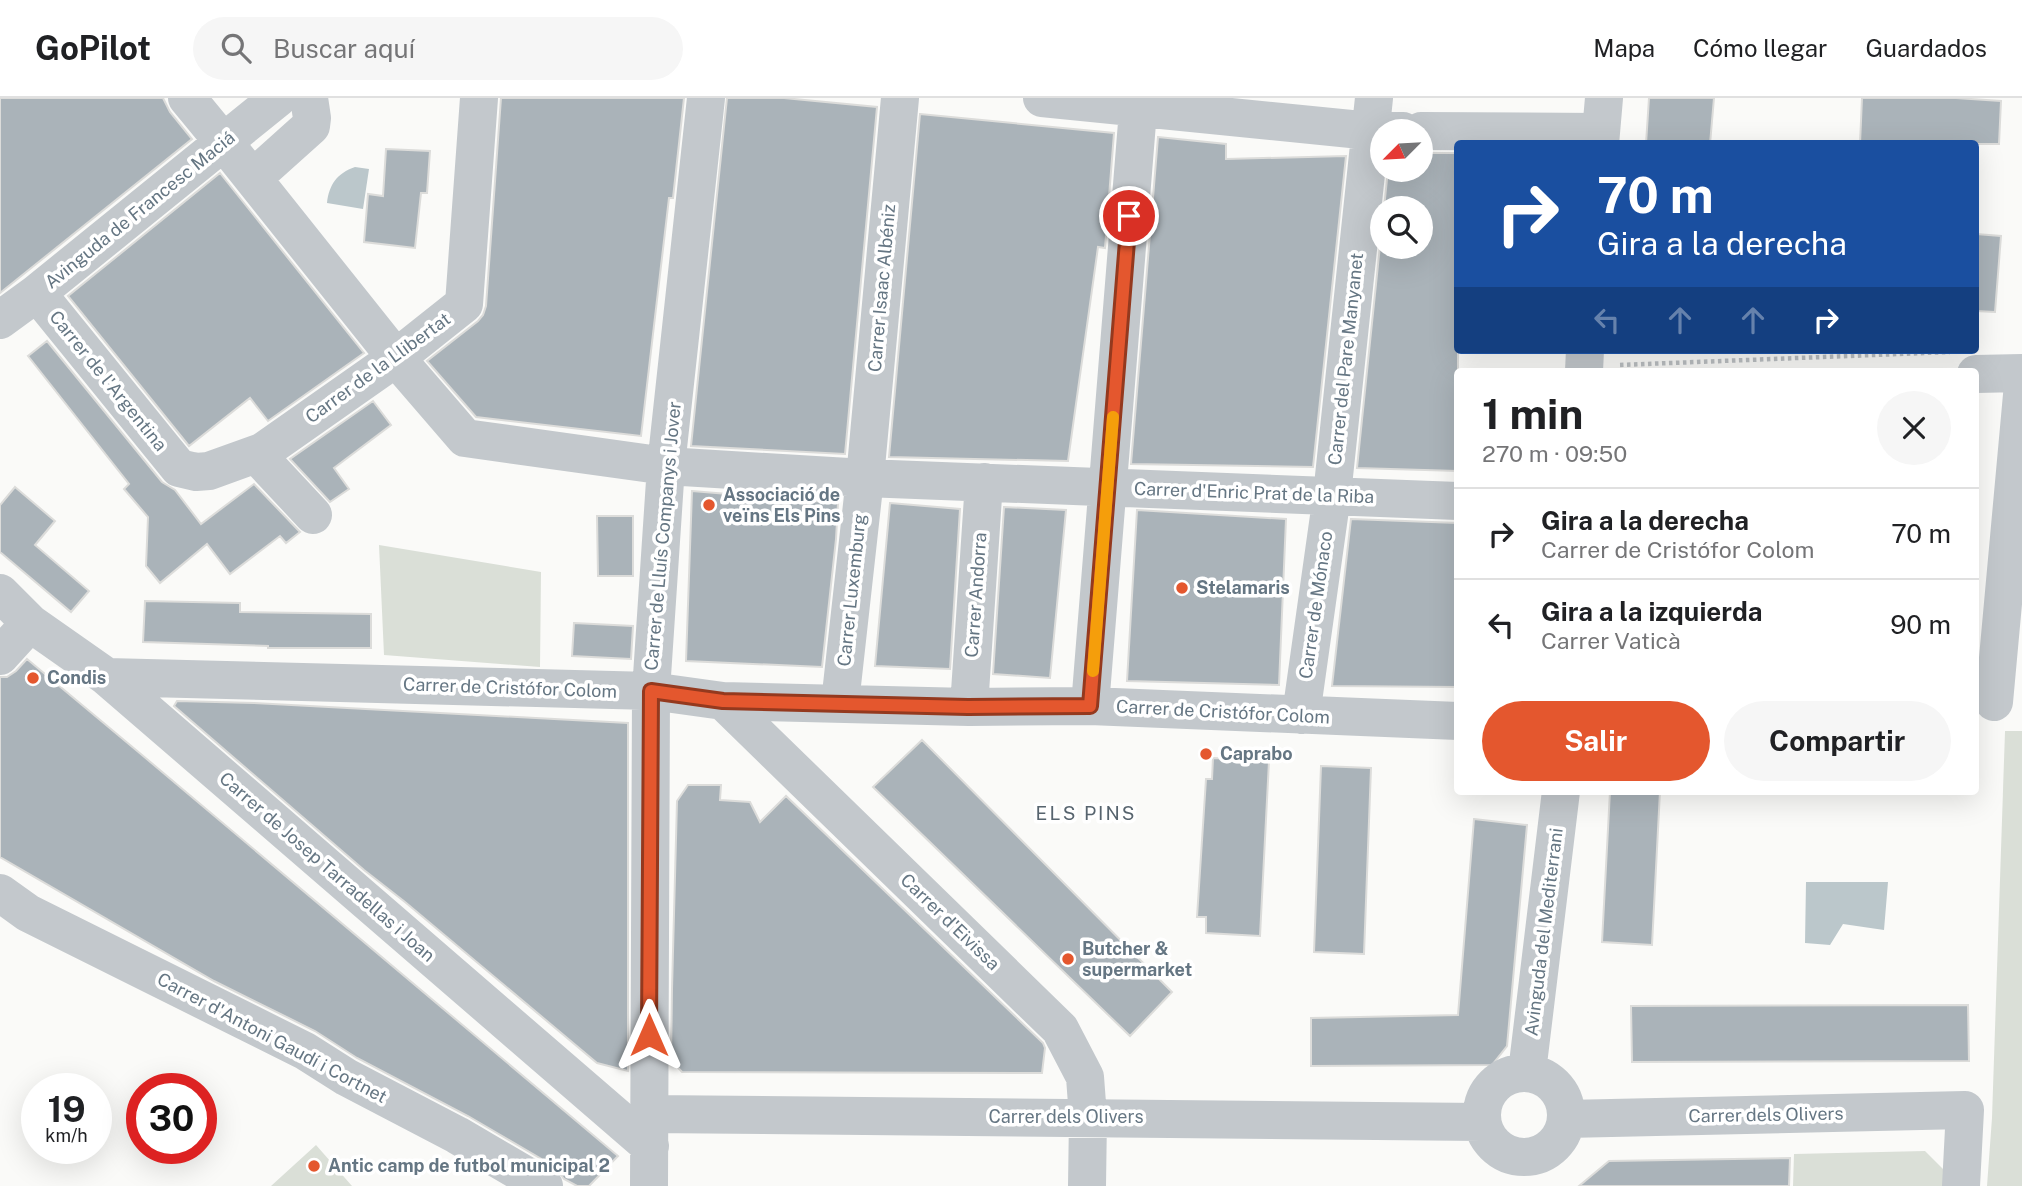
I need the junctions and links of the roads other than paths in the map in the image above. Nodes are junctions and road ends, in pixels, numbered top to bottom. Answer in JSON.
{"nodes":[{"id":1,"x":187,"y":98,"type":"edge"},
{"id":2,"x":278,"y":98,"type":"edge"},
{"id":3,"x":309,"y":98,"type":"edge"},
{"id":4,"x":479,"y":98,"type":"edge"},
{"id":5,"x":706,"y":98,"type":"edge"},
{"id":6,"x":900,"y":98,"type":"edge"},
{"id":7,"x":1042,"y":98,"type":"edge"},
{"id":8,"x":1138,"y":103,"type":"edge"},
{"id":9,"x":1370,"y":119,"type":"edge"},
{"id":10,"x":1601,"y":124,"type":"edge"},
{"id":11,"x":1433,"y":131,"type":"edge"},
{"id":12,"x":224,"y":143,"type":"junction"},
{"id":13,"x":253,"y":178,"type":"junction"},
{"id":14,"x":1374,"y":182,"type":"edge"},
{"id":15,"x":37,"y":293,"type":"junction"},
{"id":16,"x":0,"y":320,"type":"edge"},
{"id":17,"x":396,"y":358,"type":"junction"},
{"id":18,"x":1965,"y":363,"type":"edge"},
{"id":19,"x":2022,"y":373,"type":"edge"},
{"id":20,"x":2022,"y":395,"type":"edge"},
{"id":21,"x":257,"y":455,"type":"junction"},
{"id":22,"x":667,"y":466,"type":"junction"},
{"id":23,"x":179,"y":468,"type":"joint"},
{"id":24,"x":865,"y":478,"type":"junction"},
{"id":25,"x":984,"y":482,"type":"junction"},
{"id":26,"x":1108,"y":487,"type":"junction"},
{"id":27,"x":1332,"y":495,"type":"junction"},
{"id":28,"x":1454,"y":501,"type":"edge"},
{"id":29,"x":313,"y":515,"type":"dead end"},
{"id":30,"x":0,"y":593,"type":"edge"},
{"id":31,"x":30,"y":623,"type":"junction"},
{"id":32,"x":0,"y":656,"type":"edge"},
{"id":33,"x":107,"y":677,"type":"junction"},
{"id":34,"x":651,"y":691,"type":"junction"},
{"id":35,"x":723,"y":701,"type":"junction"},
{"id":36,"x":1997,"y":702,"type":"edge"},
{"id":37,"x":840,"y":703,"type":"junction"},
{"id":38,"x":1090,"y":706,"type":"junction"},
{"id":39,"x":968,"y":707,"type":"junction"},
{"id":40,"x":1301,"y":715,"type":"junction"},
{"id":41,"x":1454,"y":721,"type":"edge"},
{"id":42,"x":1561,"y":795,"type":"edge"},
{"id":43,"x":0,"y":893,"type":"edge"},
{"id":44,"x":1527,"y":1072,"type":"junction"},
{"id":45,"x":1088,"y":1117,"type":"junction"},
{"id":46,"x":1566,"y":1119,"type":"junction"},
{"id":47,"x":1482,"y":1122,"type":"junction"},
{"id":48,"x":650,"y":1130,"type":"junction"},
{"id":49,"x":1527,"y":1172,"type":"edge"},
{"id":50,"x":544,"y":1186,"type":"edge"},
{"id":51,"x":649,"y":1186,"type":"edge"},
{"id":52,"x":1087,"y":1186,"type":"edge"},
{"id":53,"x":1961,"y":1186,"type":"edge"}],
"edges":[{"from":1,"to":12,"type":"street"},
{"from":2,"to":12,"type":"street","name":"Avinguda de Francesc Maciá"},
{"from":3,"to":13,"type":"street"},
{"from":4,"to":17,"type":"street","name":"Carrer de la Llibertat"},
{"from":5,"to":22,"type":"street","name":"Carrer de Lluís Companys i Jover"},
{"from":6,"to":24,"type":"street","name":"Carrer Isaac Albéniz"},
{"from":7,"to":8,"type":"street"},
{"from":8,"to":9,"type":"street"},
{"from":8,"to":26,"type":"street"},
{"from":10,"to":11,"type":"street"},
{"from":12,"to":13,"type":"street"},
{"from":12,"to":15,"type":"street","name":"Avinguda de Francesc Maciá"},
{"from":13,"to":17,"type":"street"},
{"from":14,"to":27,"type":"street","name":"Carrer del Pare Manyanet"},
{"from":15,"to":16,"type":"street","name":"Avinguda de Francesc Maciá"},
{"from":15,"to":23,"type":"street","name":"Carrer de l'Argentina"},
{"from":17,"to":21,"type":"street","name":"Carrer de la Llibertat"},
{"from":17,"to":22,"type":"street","name":"Carrer d'Enric Prat de la Riba"},
{"from":18,"to":19,"type":"street"},
{"from":20,"to":36,"type":"street"},
{"from":21,"to":23,"type":"street","name":"Carrer de la Llibertat"},
{"from":21,"to":29,"type":"street"},
{"from":22,"to":24,"type":"street","name":"Carrer d'Enric Prat de la Riba"},
{"from":22,"to":34,"type":"street","name":"Carrer de Lluís Companys i Jover"},
{"from":24,"to":25,"type":"street","name":"Carrer d'Enric Prat de la Riba"},
{"from":24,"to":37,"type":"street","name":"Carrer Luxemburg"},
{"from":25,"to":26,"type":"street","name":"Carrer d'Enric Prat de la Riba"},
{"from":25,"to":39,"type":"street","name":"Carrer Andorra"},
{"from":26,"to":27,"type":"street","name":"Carrer d'Enric Prat de la Riba"},
{"from":26,"to":38,"type":"street"},
{"from":27,"to":28,"type":"street","name":"Carrer d'Enric Prat de la Riba"},
{"from":27,"to":40,"type":"street","name":"Carrer de Mónaco"},
{"from":30,"to":31,"type":"street","name":"Carrer de Josep Tarradellas i Joan"},
{"from":31,"to":32,"type":"street"},
{"from":31,"to":33,"type":"street","name":"Carrer de Josep Tarradellas i Joan"},
{"from":33,"to":34,"type":"street","name":"Carrer de Cristófor Colom"},
{"from":33,"to":48,"type":"street","name":"Carrer de Josep Tarradellas i Joan"},
{"from":34,"to":35,"type":"street","name":"Carrer de Cristófor Colom"},
{"from":34,"to":48,"type":"street","name":"Carrer de Lluís Companys i Jover"},
{"from":35,"to":37,"type":"street","name":"Carrer de Cristófor Colom"},
{"from":35,"to":45,"type":"street","name":"Carrer d'Eivissa"},
{"from":37,"to":39,"type":"street","name":"Carrer de Cristófor Colom"},
{"from":38,"to":39,"type":"street","name":"Carrer de Cristófor Colom"},
{"from":38,"to":40,"type":"street","name":"Carrer de Cristófor Colom"},
{"from":40,"to":41,"type":"street","name":"Carrer de Cristófor Colom"},
{"from":42,"to":44,"type":"street","name":"Avinguda del Mediterrani"},
{"from":43,"to":50,"type":"street","name":"Carrer d'Antoni Gaudí i Cortnet"},
{"from":44,"to":46,"type":"street"},
{"from":44,"to":47,"type":"street"},
{"from":45,"to":47,"type":"street","name":"Carrer dels Olivers"},
{"from":45,"to":48,"type":"street","name":"Carrer dels Olivers"},
{"from":45,"to":52,"type":"street","name":"Carrer d'Eivissa"},
{"from":46,"to":49,"type":"street"},
{"from":46,"to":53,"type":"street","name":"Carrer dels Olivers"},
{"from":47,"to":49,"type":"street"},
{"from":48,"to":51,"type":"street","name":"Carrer de Lluís Companys i Jover"}]}
